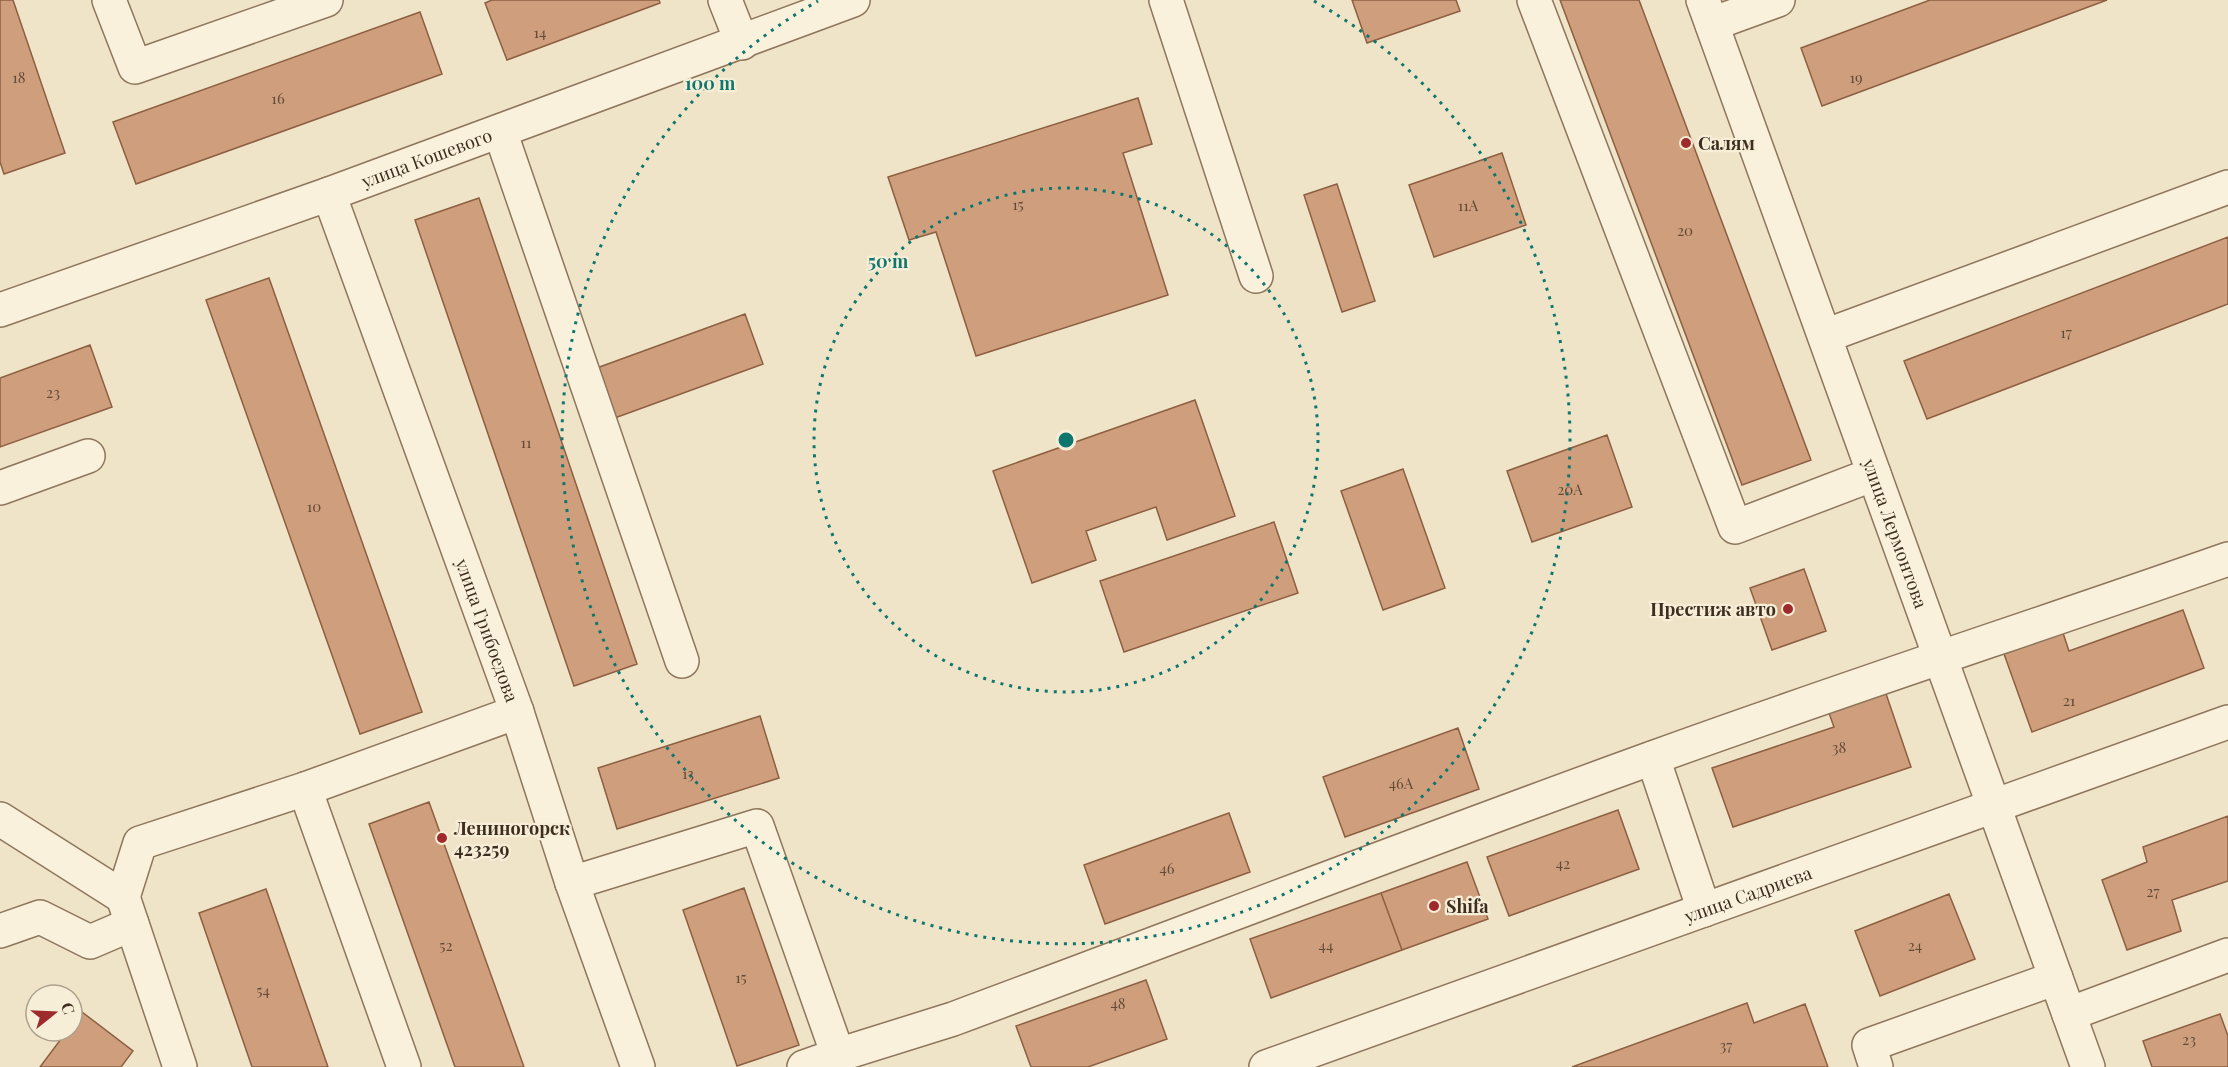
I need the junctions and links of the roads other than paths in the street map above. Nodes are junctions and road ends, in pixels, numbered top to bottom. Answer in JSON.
{"nodes":[{"id":1,"x":110,"y":0,"type":"edge"},
{"id":2,"x":326,"y":0,"type":"edge"},
{"id":3,"x":726,"y":0,"type":"edge"},
{"id":4,"x":853,"y":0,"type":"edge"},
{"id":5,"x":1166,"y":0,"type":"edge"},
{"id":6,"x":1534,"y":0,"type":"edge"},
{"id":7,"x":1778,"y":0,"type":"edge"},
{"id":8,"x":1708,"y":12,"type":"edge"},
{"id":9,"x":742,"y":43,"type":"junction"},
{"id":10,"x":500,"y":131,"type":"junction"},
{"id":11,"x":2228,"y":187,"type":"edge"},
{"id":12,"x":329,"y":194,"type":"junction"},
{"id":13,"x":1256,"y":276,"type":"dead end"},
{"id":14,"x":0,"y":310,"type":"edge"},
{"id":15,"x":1825,"y":336,"type":"junction"},
{"id":16,"x":88,"y":456,"type":"dead end"},
{"id":17,"x":1874,"y":474,"type":"junction"},
{"id":18,"x":0,"y":488,"type":"edge"},
{"id":19,"x":2228,"y":559,"type":"edge"},
{"id":20,"x":1941,"y":656,"type":"junction"},
{"id":21,"x":682,"y":661,"type":"dead end"},
{"id":22,"x":516,"y":712,"type":"junction"},
{"id":23,"x":2228,"y":722,"type":"edge"},
{"id":24,"x":1653,"y":758,"type":"junction"},
{"id":25,"x":305,"y":789,"type":"junction"},
{"id":26,"x":1994,"y":806,"type":"junction"},
{"id":27,"x":0,"y":819,"type":"edge"},
{"id":28,"x":572,"y":883,"type":"junction"},
{"id":29,"x":128,"y":910,"type":"junction"},
{"id":30,"x":1704,"y":910,"type":"junction"},
{"id":31,"x":0,"y":931,"type":"edge"},
{"id":32,"x":2228,"y":955,"type":"edge"},
{"id":33,"x":2056,"y":978,"type":"junction"},
{"id":34,"x":2069,"y":1014,"type":"junction"},
{"id":35,"x":837,"y":1055,"type":"junction"},
{"id":36,"x":180,"y":1067,"type":"edge"},
{"id":37,"x":404,"y":1067,"type":"edge"},
{"id":38,"x":638,"y":1067,"type":"edge"},
{"id":39,"x":804,"y":1067,"type":"edge"},
{"id":40,"x":1266,"y":1067,"type":"edge"},
{"id":41,"x":1876,"y":1067,"type":"edge"},
{"id":42,"x":2088,"y":1067,"type":"edge"}],
"edges":[{"from":1,"to":2,"type":"street"},
{"from":3,"to":9,"type":"street"},
{"from":4,"to":9,"type":"street","name":"улица Кошевого"},
{"from":5,"to":13,"type":"street"},
{"from":6,"to":17,"type":"street"},
{"from":7,"to":8,"type":"street"},
{"from":8,"to":15,"type":"street","name":"улица Лермонтова"},
{"from":9,"to":10,"type":"street","name":"улица Кошевого"},
{"from":10,"to":12,"type":"street","name":"улица Кошевого"},
{"from":10,"to":21,"type":"street"},
{"from":11,"to":15,"type":"street"},
{"from":12,"to":14,"type":"street","name":"улица Кошевого"},
{"from":12,"to":22,"type":"street","name":"улица Грибоедова"},
{"from":15,"to":17,"type":"street","name":"улица Лермонтова"},
{"from":16,"to":18,"type":"street"},
{"from":17,"to":20,"type":"street","name":"улица Лермонтова"},
{"from":19,"to":20,"type":"street"},
{"from":20,"to":24,"type":"street"},
{"from":20,"to":26,"type":"street","name":"улица Лермонтова"},
{"from":22,"to":25,"type":"street"},
{"from":22,"to":28,"type":"street","name":"улица Грибоедова"},
{"from":23,"to":26,"type":"street","name":"улица Садриева"},
{"from":24,"to":30,"type":"street"},
{"from":24,"to":35,"type":"street"},
{"from":25,"to":29,"type":"street"},
{"from":25,"to":37,"type":"street"},
{"from":26,"to":30,"type":"street","name":"улица Садриева"},
{"from":26,"to":33,"type":"street","name":"улица Лермонтова"},
{"from":27,"to":29,"type":"street"},
{"from":28,"to":35,"type":"street"},
{"from":28,"to":38,"type":"street","name":"улица Грибоедова"},
{"from":29,"to":31,"type":"street"},
{"from":29,"to":36,"type":"street"},
{"from":30,"to":40,"type":"street","name":"улица Садриева"},
{"from":32,"to":34,"type":"street"},
{"from":33,"to":34,"type":"street","name":"улица Лермонтова"},
{"from":33,"to":41,"type":"street"},
{"from":34,"to":42,"type":"street","name":"улица Лермонтова"},
{"from":35,"to":39,"type":"street"}]}
